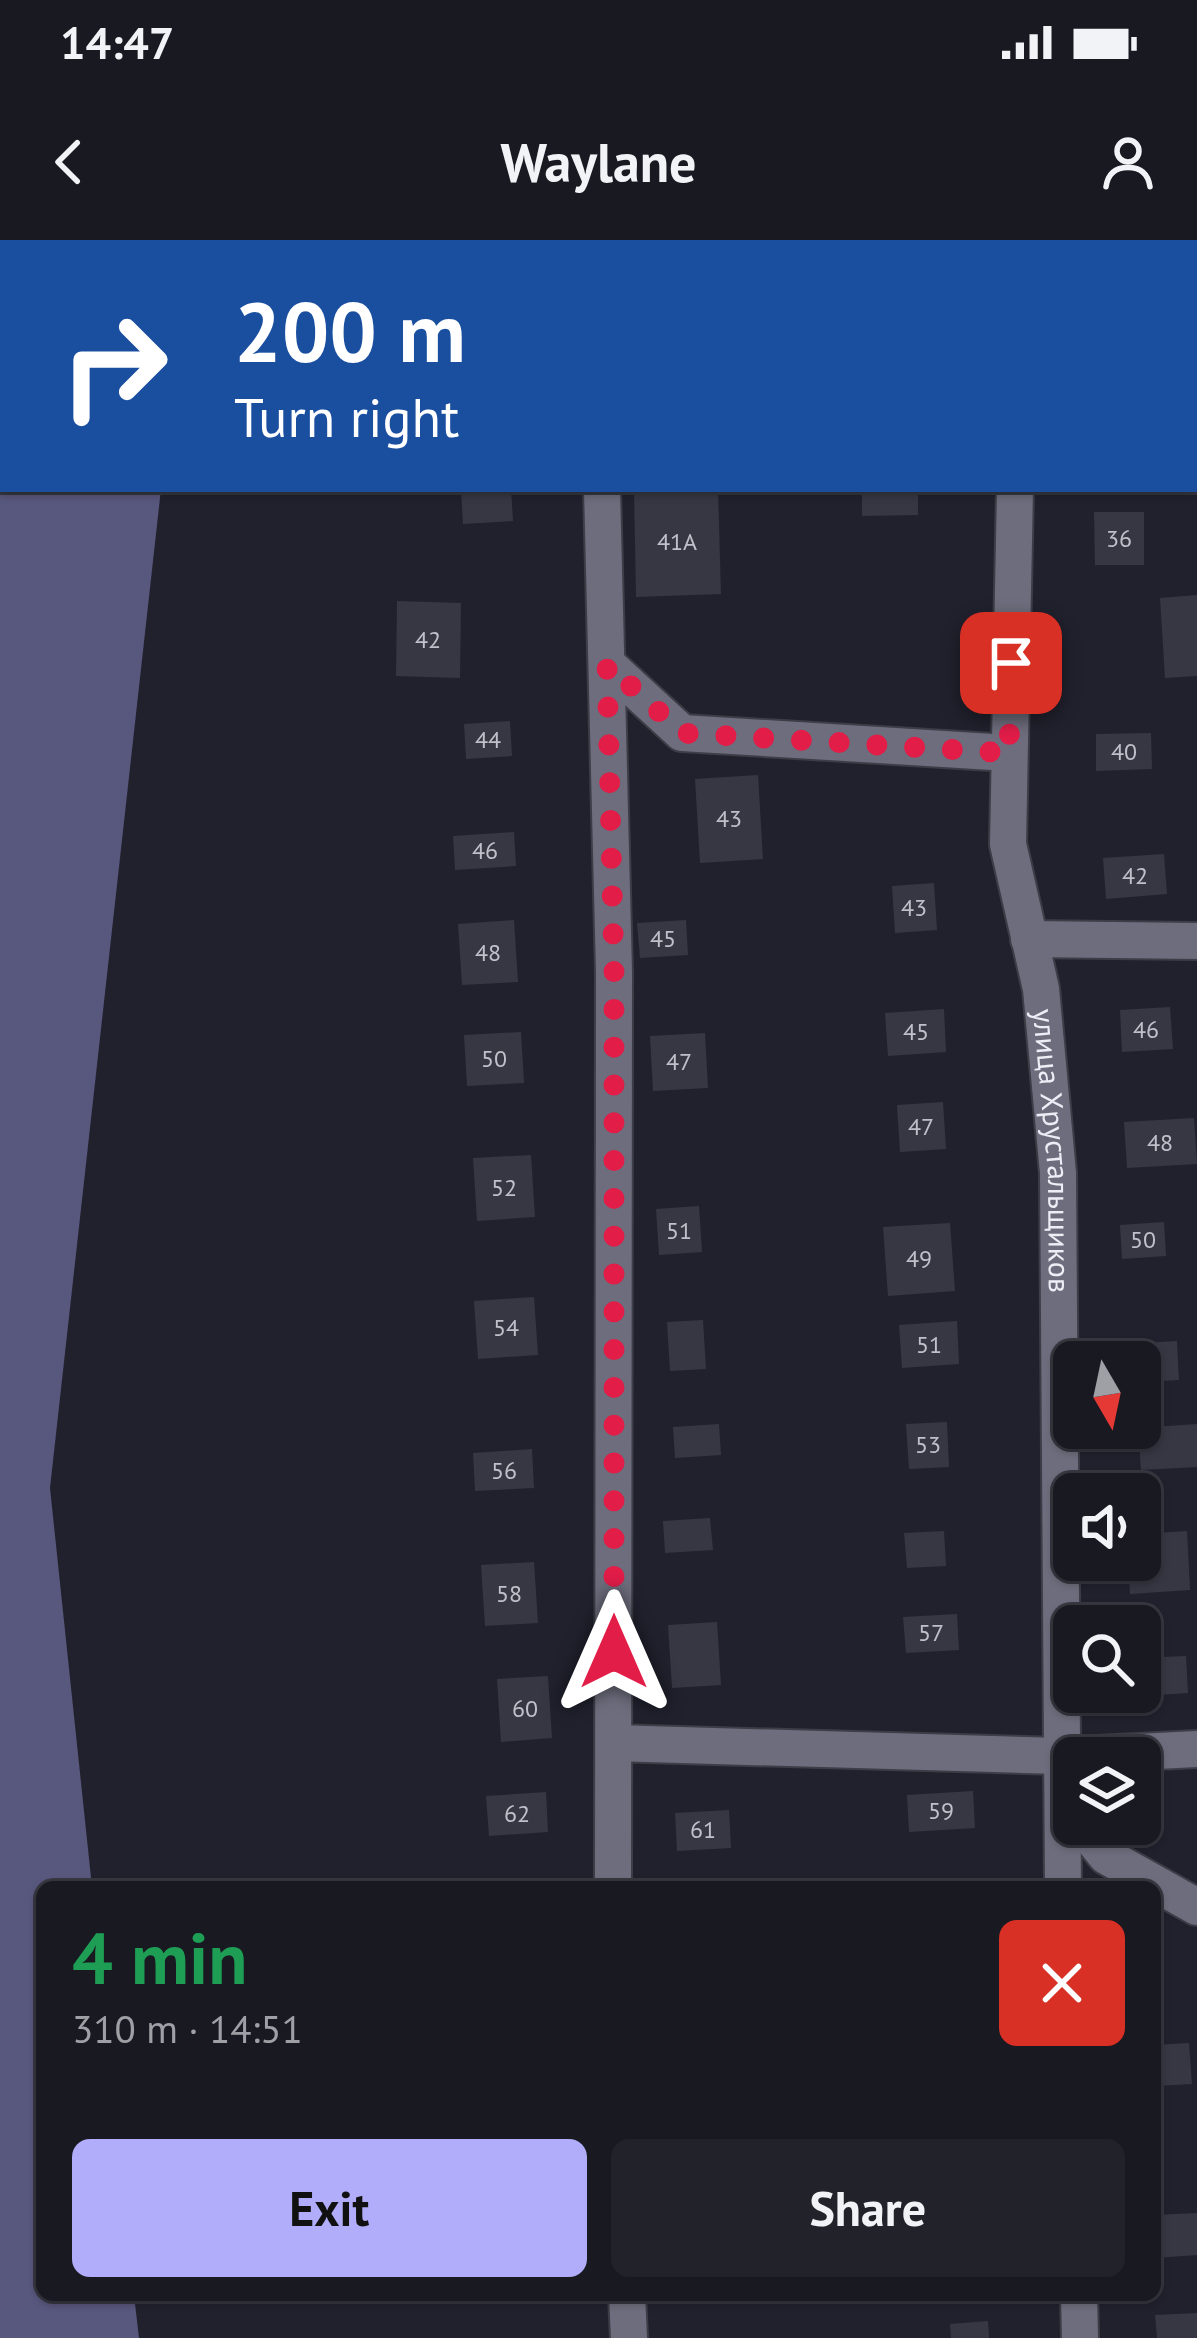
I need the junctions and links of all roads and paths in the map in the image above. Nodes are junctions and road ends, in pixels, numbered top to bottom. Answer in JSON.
{"nodes":[{"id":1,"x":602,"y":492,"type":"edge"},
{"id":2,"x":1015,"y":492,"type":"edge"},
{"id":3,"x":607,"y":664,"type":"junction"},
{"id":4,"x":1009,"y":753,"type":"junction"},
{"id":5,"x":1029,"y":939,"type":"junction"},
{"id":6,"x":1197,"y":941,"type":"edge"},
{"id":7,"x":1058,"y":1737,"type":"edge"},
{"id":8,"x":614,"y":1743,"type":"junction"},
{"id":9,"x":1197,"y":1749,"type":"edge"},
{"id":10,"x":1161,"y":1751,"type":"edge"},
{"id":11,"x":1053,"y":1756,"type":"edge"},
{"id":12,"x":1068,"y":1845,"type":"edge"},
{"id":13,"x":1097,"y":1845,"type":"edge"},
{"id":14,"x":613,"y":1881,"type":"edge"},
{"id":15,"x":1065,"y":1881,"type":"edge"},
{"id":16,"x":1151,"y":1881,"type":"edge"},
{"id":17,"x":1161,"y":1887,"type":"edge"},
{"id":18,"x":1197,"y":1907,"type":"edge"},
{"id":19,"x":627,"y":2301,"type":"edge"},
{"id":20,"x":1079,"y":2301,"type":"edge"},
{"id":21,"x":629,"y":2338,"type":"edge"},
{"id":22,"x":1080,"y":2338,"type":"edge"}],
"edges":[{"from":1,"to":3,"type":"street"},
{"from":2,"to":4,"type":"street","name":"улица Хрустальщиков"},
{"from":3,"to":4,"type":"street"},
{"from":3,"to":8,"type":"street"},
{"from":4,"to":5,"type":"street","name":"улица Хрустальщиков"},
{"from":5,"to":6,"type":"street"},
{"from":5,"to":7,"type":"street","name":"улица Хрустальщиков"},
{"from":8,"to":11,"type":"street"},
{"from":8,"to":14,"type":"street"},
{"from":9,"to":10,"type":"street"},
{"from":12,"to":15,"type":"street","name":"улица Хрустальщиков"},
{"from":13,"to":16,"type":"street"},
{"from":17,"to":18,"type":"street"},
{"from":19,"to":21,"type":"street"},
{"from":20,"to":22,"type":"street"}]}
